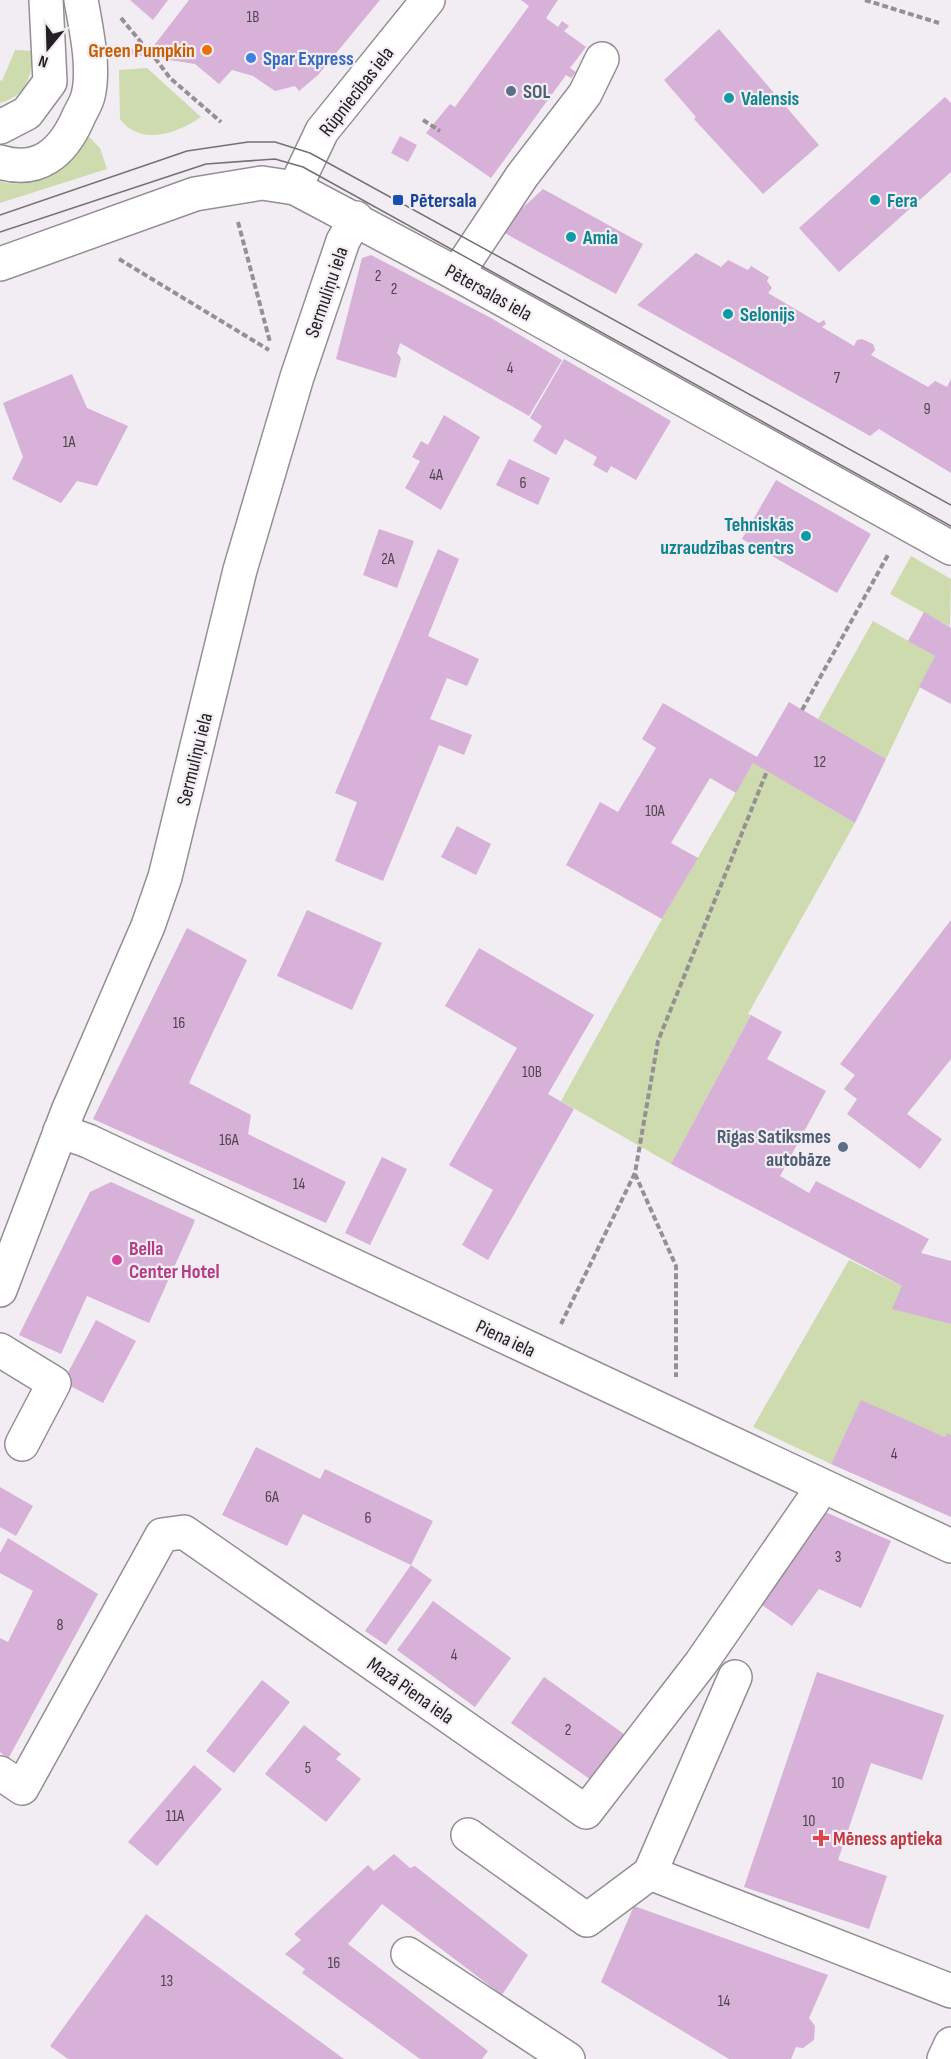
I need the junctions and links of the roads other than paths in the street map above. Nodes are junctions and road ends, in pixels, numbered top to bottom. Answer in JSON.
{"nodes":[{"id":1,"x":45,"y":0,"type":"edge"},
{"id":2,"x":81,"y":0,"type":"edge"},
{"id":3,"x":428,"y":0,"type":"edge"},
{"id":4,"x":602,"y":59,"type":"dead end"},
{"id":5,"x":0,"y":126,"type":"edge"},
{"id":6,"x":0,"y":162,"type":"edge"},
{"id":7,"x":295,"y":188,"type":"junction"},
{"id":8,"x":356,"y":218,"type":"junction"},
{"id":9,"x":0,"y":264,"type":"edge"},
{"id":10,"x":457,"y":274,"type":"junction"},
{"id":11,"x":951,"y":548,"type":"edge"},
{"id":12,"x":60,"y":1131,"type":"junction"},
{"id":13,"x":0,"y":1290,"type":"edge"},
{"id":14,"x":0,"y":1350,"type":"edge"},
{"id":15,"x":22,"y":1444,"type":"dead end"},
{"id":16,"x":820,"y":1486,"type":"junction"},
{"id":17,"x":951,"y":1546,"type":"edge"},
{"id":18,"x":735,"y":1677,"type":"dead end"},
{"id":19,"x":0,"y":1773,"type":"edge"},
{"id":20,"x":468,"y":1835,"type":"dead end"},
{"id":21,"x":650,"y":1873,"type":"junction"},
{"id":22,"x":408,"y":1954,"type":"dead end"},
{"id":23,"x":951,"y":1991,"type":"edge"},
{"id":24,"x":951,"y":2044,"type":"edge"},
{"id":25,"x":568,"y":2059,"type":"edge"},
{"id":26,"x":944,"y":2059,"type":"edge"}],
"edges":[{"from":1,"to":5,"type":"street"},
{"from":2,"to":6,"type":"street"},
{"from":3,"to":7,"type":"street","name":"Rūpniecības iela"},
{"from":4,"to":10,"type":"street"},
{"from":7,"to":8,"type":"street","name":"Pētersalas iela"},
{"from":7,"to":9,"type":"street","name":"Pētersalas iela"},
{"from":8,"to":10,"type":"street","name":"Pētersalas iela"},
{"from":8,"to":12,"type":"street","name":"Sermuliņu iela"},
{"from":10,"to":11,"type":"street","name":"Pētersalas iela"},
{"from":12,"to":13,"type":"street","name":"Sermuliņu iela"},
{"from":12,"to":16,"type":"street","name":"Piena iela"},
{"from":14,"to":15,"type":"street"},
{"from":16,"to":17,"type":"street","name":"Piena iela"},
{"from":16,"to":19,"type":"street","name":"Mazā Piena iela"},
{"from":18,"to":21,"type":"street"},
{"from":20,"to":21,"type":"street"},
{"from":21,"to":23,"type":"street"},
{"from":22,"to":25,"type":"street"},
{"from":24,"to":26,"type":"street"}]}
